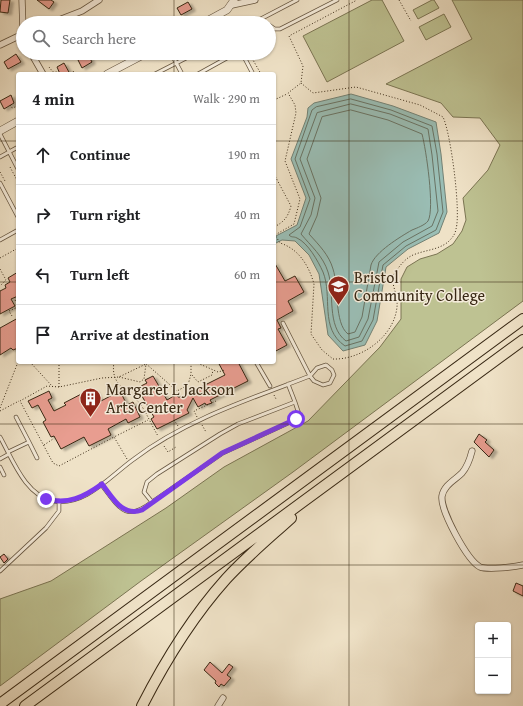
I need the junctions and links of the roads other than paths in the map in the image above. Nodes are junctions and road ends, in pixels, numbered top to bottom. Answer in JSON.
{"nodes":[{"id":1,"x":22,"y":0,"type":"edge"},
{"id":2,"x":99,"y":0,"type":"edge"},
{"id":3,"x":255,"y":0,"type":"edge"},
{"id":4,"x":297,"y":0,"type":"edge"},
{"id":5,"x":337,"y":0,"type":"edge"},
{"id":6,"x":233,"y":2,"type":"edge"},
{"id":7,"x":23,"y":16,"type":"edge"},
{"id":8,"x":67,"y":16,"type":"edge"},
{"id":9,"x":216,"y":16,"type":"edge"},
{"id":10,"x":268,"y":16,"type":"edge"},
{"id":11,"x":276,"y":28,"type":"edge"},
{"id":12,"x":16,"y":37,"type":"edge"},
{"id":13,"x":0,"y":45,"type":"edge"},
{"id":14,"x":35,"y":60,"type":"edge"},
{"id":15,"x":134,"y":60,"type":"edge"},
{"id":16,"x":175,"y":60,"type":"edge"},
{"id":17,"x":183,"y":60,"type":"edge"},
{"id":18,"x":223,"y":60,"type":"edge"},
{"id":19,"x":246,"y":60,"type":"edge"},
{"id":20,"x":177,"y":63,"type":"junction"},
{"id":21,"x":42,"y":72,"type":"edge"},
{"id":22,"x":111,"y":72,"type":"edge"},
{"id":23,"x":159,"y":72,"type":"edge"},
{"id":24,"x":181,"y":72,"type":"edge"},
{"id":25,"x":202,"y":72,"type":"edge"},
{"id":26,"x":252,"y":72,"type":"edge"},
{"id":27,"x":16,"y":122,"type":"edge"},
{"id":28,"x":0,"y":132,"type":"edge"},
{"id":29,"x":16,"y":148,"type":"edge"},
{"id":30,"x":9,"y":152,"type":"junction"},
{"id":31,"x":0,"y":157,"type":"edge"},
{"id":32,"x":16,"y":164,"type":"edge"},
{"id":33,"x":0,"y":183,"type":"edge"},
{"id":34,"x":16,"y":213,"type":"edge"},
{"id":35,"x":16,"y":231,"type":"edge"},
{"id":36,"x":0,"y":240,"type":"edge"},
{"id":37,"x":523,"y":319,"type":"edge"},
{"id":38,"x":283,"y":323,"type":"dead end"},
{"id":39,"x":523,"y":340,"type":"edge"},
{"id":40,"x":257,"y":364,"type":"edge"},
{"id":41,"x":310,"y":376,"type":"junction"},
{"id":42,"x":288,"y":384,"type":"junction"},
{"id":43,"x":270,"y":386,"type":"dead end"},
{"id":44,"x":294,"y":402,"type":"junction"},
{"id":45,"x":16,"y":417,"type":"dead end"},
{"id":46,"x":0,"y":438,"type":"edge"},
{"id":47,"x":29,"y":442,"type":"junction"},
{"id":48,"x":472,"y":451,"type":"dead end"},
{"id":49,"x":9,"y":453,"type":"junction"},
{"id":50,"x":37,"y":458,"type":"dead end"},
{"id":51,"x":0,"y":460,"type":"edge"},
{"id":52,"x":0,"y":467,"type":"edge"},
{"id":53,"x":348,"y":469,"type":"junction"},
{"id":54,"x":4,"y":475,"type":"dead end"},
{"id":55,"x":102,"y":484,"type":"junction"},
{"id":56,"x":59,"y":501,"type":"junction"},
{"id":57,"x":152,"y":502,"type":"junction"},
{"id":58,"x":523,"y":565,"type":"edge"},
{"id":59,"x":0,"y":570,"type":"edge"},
{"id":60,"x":223,"y":698,"type":"dead end"},
{"id":61,"x":0,"y":704,"type":"edge"},
{"id":62,"x":26,"y":706,"type":"edge"},
{"id":63,"x":142,"y":706,"type":"edge"},
{"id":64,"x":218,"y":706,"type":"edge"}],
"edges":[{"from":1,"to":7,"type":"street"},
{"from":2,"to":8,"type":"street"},
{"from":3,"to":6,"type":"street"},
{"from":4,"to":10,"type":"lane"},
{"from":5,"to":11,"type":"lane"},
{"from":6,"to":9,"type":"street"},
{"from":12,"to":13,"type":"street"},
{"from":14,"to":21,"type":"street"},
{"from":15,"to":22,"type":"street"},
{"from":16,"to":20,"type":"lane"},
{"from":17,"to":20,"type":"lane"},
{"from":18,"to":25,"type":"lane"},
{"from":19,"to":26,"type":"lane"},
{"from":20,"to":23,"type":"lane"},
{"from":20,"to":24,"type":"lane"},
{"from":27,"to":28,"type":"street"},
{"from":28,"to":30,"type":"lane"},
{"from":29,"to":30,"type":"lane"},
{"from":30,"to":31,"type":"lane"},
{"from":30,"to":32,"type":"lane"},
{"from":33,"to":34,"type":"lane"},
{"from":35,"to":36,"type":"lane"},
{"from":37,"to":61,"type":"highway"},
{"from":38,"to":41,"type":"lane"},
{"from":39,"to":53,"type":"highway"},
{"from":40,"to":43,"type":"lane"},
{"from":41,"to":41,"type":"lane"},
{"from":41,"to":42,"type":"lane"},
{"from":42,"to":44,"type":"lane"},
{"from":42,"to":55,"type":"lane"},
{"from":44,"to":57,"type":"lane"},
{"from":44,"to":57,"type":"lane"},
{"from":45,"to":47,"type":"lane"},
{"from":46,"to":49,"type":"lane"},
{"from":47,"to":49,"type":"lane"},
{"from":47,"to":50,"type":"lane"},
{"from":48,"to":58,"type":"street"},
{"from":49,"to":51,"type":"lane"},
{"from":49,"to":56,"type":"lane"},
{"from":52,"to":54,"type":"lane"},
{"from":53,"to":62,"type":"highway"},
{"from":53,"to":63,"type":"highway"},
{"from":55,"to":56,"type":"lane"},
{"from":55,"to":57,"type":"lane"},
{"from":56,"to":59,"type":"lane"},
{"from":60,"to":64,"type":"street"}]}
